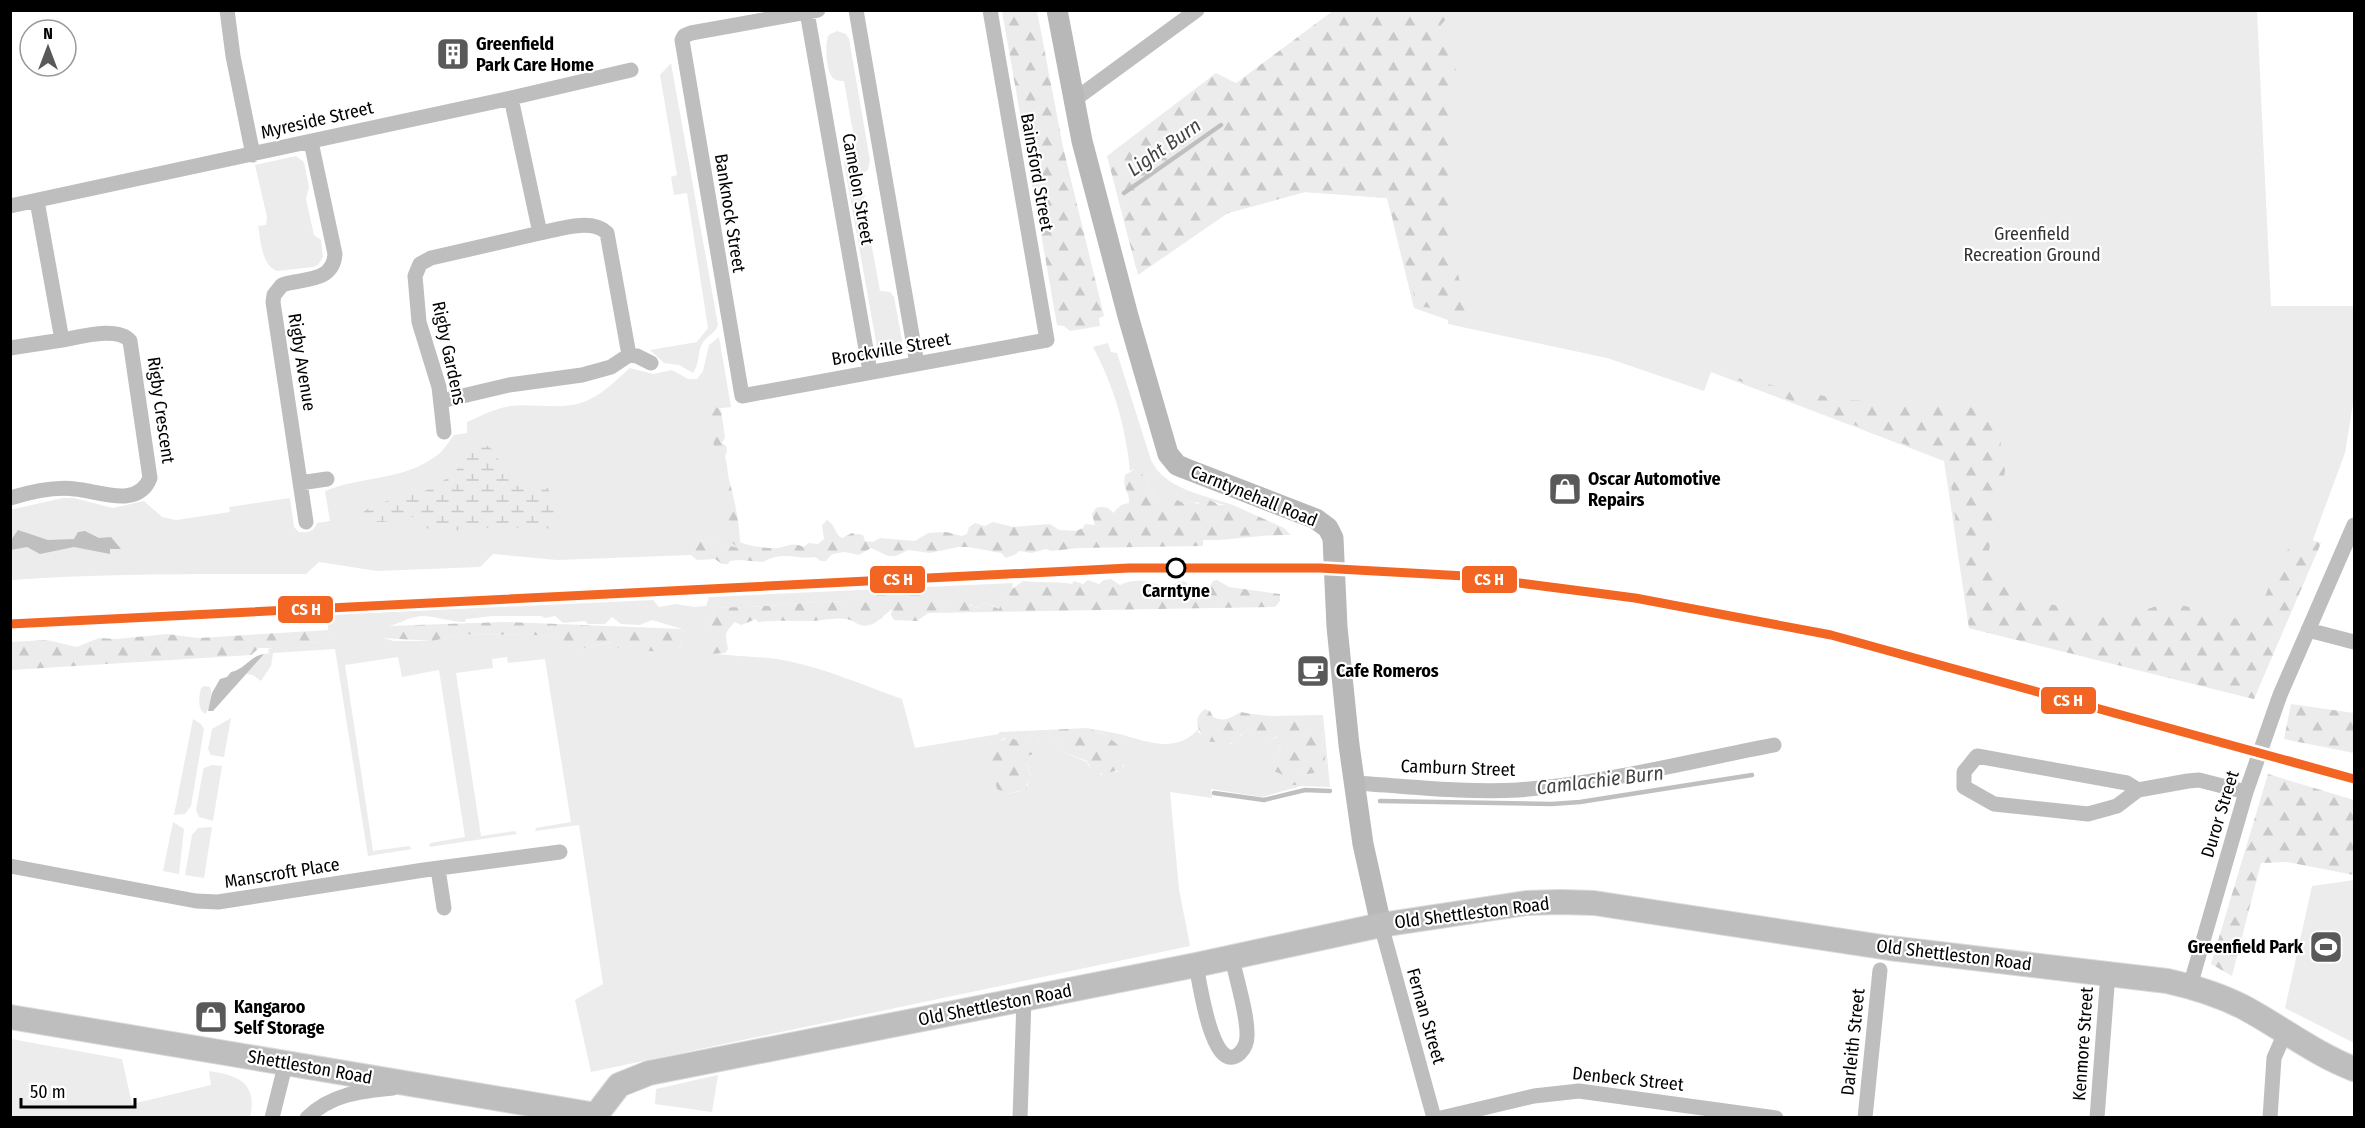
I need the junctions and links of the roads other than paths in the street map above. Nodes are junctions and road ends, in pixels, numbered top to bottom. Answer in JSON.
{"nodes":[{"id":1,"x":227,"y":10,"type":"edge"},
{"id":2,"x":856,"y":10,"type":"edge"},
{"id":3,"x":990,"y":10,"type":"edge"},
{"id":4,"x":1057,"y":10,"type":"edge"},
{"id":5,"x":1197,"y":10,"type":"edge"},
{"id":6,"x":813,"y":11,"type":"edge"},
{"id":7,"x":631,"y":70,"type":"dead end"},
{"id":8,"x":511,"y":98,"type":"junction"},
{"id":9,"x":1074,"y":100,"type":"junction"},
{"id":10,"x":311,"y":142,"type":"junction"},
{"id":11,"x":253,"y":155,"type":"junction"},
{"id":12,"x":37,"y":201,"type":"junction"},
{"id":13,"x":10,"y":206,"type":"edge"},
{"id":14,"x":540,"y":233,"type":"junction"},
{"id":15,"x":62,"y":340,"type":"junction"},
{"id":16,"x":1047,"y":340,"type":"joint"},
{"id":17,"x":10,"y":348,"type":"edge"},
{"id":18,"x":629,"y":355,"type":"junction"},
{"id":19,"x":651,"y":363,"type":"dead end"},
{"id":20,"x":917,"y":364,"type":"junction"},
{"id":21,"x":870,"y":372,"type":"junction"},
{"id":22,"x":742,"y":396,"type":"joint"},
{"id":23,"x":441,"y":401,"type":"junction"},
{"id":24,"x":444,"y":432,"type":"dead end"},
{"id":25,"x":327,"y":479,"type":"dead end"},
{"id":26,"x":300,"y":483,"type":"junction"},
{"id":27,"x":10,"y":498,"type":"edge"},
{"id":28,"x":306,"y":522,"type":"dead end"},
{"id":29,"x":2355,"y":525,"type":"edge"},
{"id":30,"x":2308,"y":630,"type":"junction"},
{"id":31,"x":2355,"y":642,"type":"edge"},
{"id":32,"x":1774,"y":745,"type":"dead end"},
{"id":33,"x":1354,"y":783,"type":"junction"},
{"id":34,"x":2138,"y":790,"type":"junction"},
{"id":35,"x":2246,"y":792,"type":"junction"},
{"id":36,"x":560,"y":852,"type":"dead end"},
{"id":37,"x":10,"y":866,"type":"edge"},
{"id":38,"x":438,"y":869,"type":"junction"},
{"id":39,"x":444,"y":908,"type":"dead end"},
{"id":40,"x":1381,"y":925,"type":"junction"},
{"id":41,"x":1232,"y":957,"type":"junction"},
{"id":42,"x":1196,"y":965,"type":"junction"},
{"id":43,"x":1880,"y":970,"type":"dead end"},
{"id":44,"x":2108,"y":973,"type":"junction"},
{"id":45,"x":2190,"y":986,"type":"junction"},
{"id":46,"x":1024,"y":999,"type":"junction"},
{"id":47,"x":10,"y":1017,"type":"edge"},
{"id":48,"x":2285,"y":1033,"type":"junction"},
{"id":49,"x":289,"y":1063,"type":"junction"},
{"id":50,"x":2355,"y":1069,"type":"edge"},
{"id":51,"x":420,"y":1086,"type":"junction"},
{"id":52,"x":603,"y":1116,"type":"edge"},
{"id":53,"x":272,"y":1118,"type":"edge"},
{"id":54,"x":307,"y":1118,"type":"edge"},
{"id":55,"x":1020,"y":1118,"type":"edge"},
{"id":56,"x":1434,"y":1118,"type":"edge"},
{"id":57,"x":1441,"y":1118,"type":"edge"},
{"id":58,"x":1776,"y":1118,"type":"edge"},
{"id":59,"x":1865,"y":1118,"type":"edge"},
{"id":60,"x":2097,"y":1118,"type":"edge"},
{"id":61,"x":2270,"y":1118,"type":"edge"}],
"edges":[{"from":1,"to":11,"type":"street"},
{"from":2,"to":20,"type":"street","name":"Camelon Street"},
{"from":3,"to":16,"type":"street","name":"Bainsford Street"},
{"from":4,"to":9,"type":"street","name":"Carntynehall Road"},
{"from":5,"to":9,"type":"street"},
{"from":6,"to":21,"type":"street","name":"Camelon Street"},
{"from":6,"to":22,"type":"street","name":"Banknock Street"},
{"from":7,"to":8,"type":"street","name":"Myreside Street"},
{"from":8,"to":10,"type":"street","name":"Myreside Street"},
{"from":8,"to":14,"type":"street"},
{"from":9,"to":33,"type":"street","name":"Carntynehall Road"},
{"from":10,"to":11,"type":"street","name":"Myreside Street"},
{"from":10,"to":26,"type":"street","name":"Rigby Avenue"},
{"from":11,"to":12,"type":"street","name":"Myreside Street"},
{"from":12,"to":13,"type":"street","name":"Myreside Street"},
{"from":12,"to":15,"type":"street"},
{"from":14,"to":18,"type":"street","name":"Rigby Gardens"},
{"from":14,"to":23,"type":"street","name":"Rigby Gardens"},
{"from":15,"to":17,"type":"street","name":"Rigby Crescent"},
{"from":15,"to":27,"type":"street","name":"Rigby Crescent"},
{"from":16,"to":20,"type":"street","name":"Brockville Street"},
{"from":18,"to":19,"type":"street"},
{"from":18,"to":23,"type":"street"},
{"from":20,"to":21,"type":"street","name":"Brockville Street"},
{"from":21,"to":22,"type":"street","name":"Brockville Street"},
{"from":23,"to":24,"type":"street","name":"Rigby Gardens"},
{"from":25,"to":26,"type":"street"},
{"from":26,"to":28,"type":"street","name":"Rigby Avenue"},
{"from":29,"to":30,"type":"street","name":"Duror Street"},
{"from":30,"to":31,"type":"street"},
{"from":30,"to":35,"type":"street","name":"Duror Street"},
{"from":32,"to":33,"type":"street","name":"Camburn Street"},
{"from":33,"to":40,"type":"street","name":"Carntynehall Road"},
{"from":34,"to":34,"type":"street"},
{"from":34,"to":35,"type":"street"},
{"from":35,"to":45,"type":"street","name":"Duror Street"},
{"from":36,"to":38,"type":"street","name":"Manscroft Place"},
{"from":37,"to":38,"type":"street","name":"Manscroft Place"},
{"from":38,"to":39,"type":"street"},
{"from":40,"to":41,"type":"main road","name":"Old Shettleston Road"},
{"from":40,"to":44,"type":"main road","name":"Old Shettleston Road"},
{"from":40,"to":56,"type":"street","name":"Fernan Street"},
{"from":41,"to":42,"type":"main road","name":"Old Shettleston Road"},
{"from":41,"to":42,"type":"street"},
{"from":42,"to":46,"type":"main road","name":"Old Shettleston Road"},
{"from":43,"to":59,"type":"street","name":"Darleith Street"},
{"from":44,"to":45,"type":"main road","name":"Old Shettleston Road"},
{"from":44,"to":60,"type":"street","name":"Kenmore Street"},
{"from":45,"to":48,"type":"main road","name":"Old Shettleston Road"},
{"from":46,"to":52,"type":"main road","name":"Old Shettleston Road"},
{"from":46,"to":55,"type":"street"},
{"from":47,"to":49,"type":"main road","name":"Shettleston Road"},
{"from":48,"to":50,"type":"main road","name":"Old Shettleston Road"},
{"from":48,"to":61,"type":"street"},
{"from":49,"to":51,"type":"main road","name":"Shettleston Road"},
{"from":49,"to":53,"type":"street"},
{"from":51,"to":52,"type":"main road","name":"Shettleston Road"},
{"from":51,"to":54,"type":"street"},
{"from":57,"to":58,"type":"street","name":"Denbeck Street"}]}
